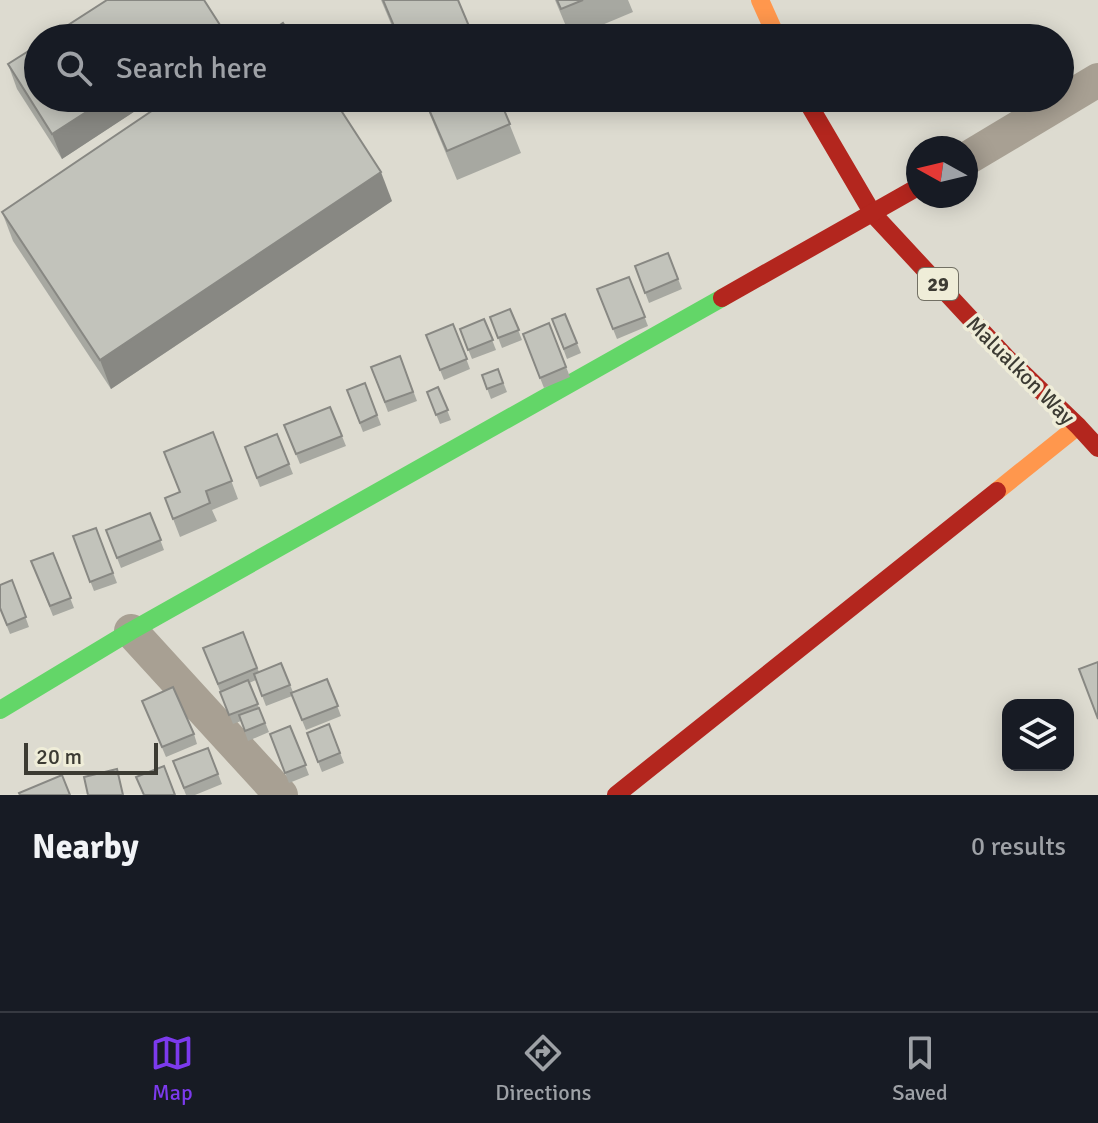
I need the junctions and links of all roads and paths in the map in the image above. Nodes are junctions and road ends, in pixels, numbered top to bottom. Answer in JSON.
{"nodes":[{"id":1,"x":760,"y":0,"type":"edge"},
{"id":2,"x":771,"y":24,"type":"edge"},
{"id":3,"x":1098,"y":80,"type":"edge"},
{"id":4,"x":1074,"y":94,"type":"edge"},
{"id":5,"x":813,"y":112,"type":"edge"},
{"id":6,"x":1045,"y":112,"type":"edge"},
{"id":7,"x":978,"y":152,"type":"edge"},
{"id":8,"x":906,"y":194,"type":"edge"},
{"id":9,"x":873,"y":214,"type":"junction"},
{"id":10,"x":1078,"y":426,"type":"junction"},
{"id":11,"x":1098,"y":448,"type":"edge"},
{"id":12,"x":131,"y":631,"type":"junction"},
{"id":13,"x":0,"y":710,"type":"edge"},
{"id":14,"x":281,"y":795,"type":"edge"},
{"id":15,"x":616,"y":795,"type":"edge"}],
"edges":[{"from":1,"to":2,"type":"street"},
{"from":3,"to":4,"type":"street"},
{"from":5,"to":9,"type":"street","name":"Malualkon Way","number":"29"},
{"from":6,"to":7,"type":"street"},
{"from":8,"to":9,"type":"street"},
{"from":9,"to":10,"type":"street","name":"Malualkon Way","number":"29"},
{"from":9,"to":12,"type":"street"},
{"from":10,"to":11,"type":"street","name":"Malualkon Way","number":"29"},
{"from":10,"to":15,"type":"street"},
{"from":12,"to":13,"type":"street"},
{"from":12,"to":14,"type":"street"}]}
